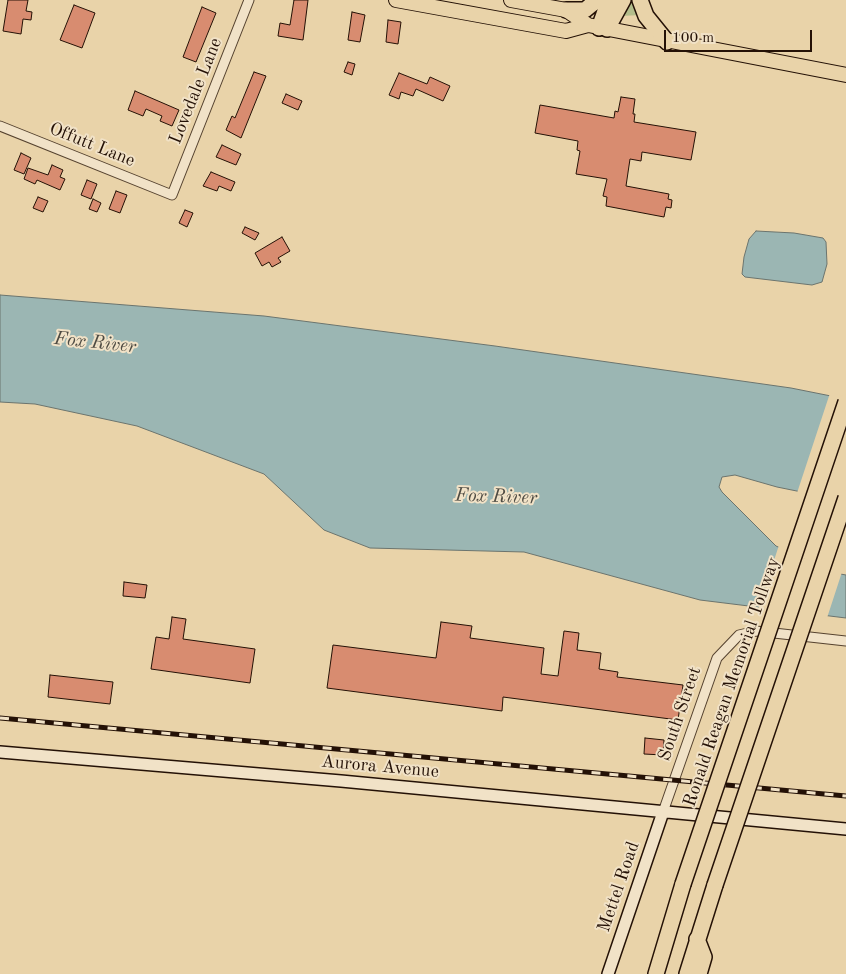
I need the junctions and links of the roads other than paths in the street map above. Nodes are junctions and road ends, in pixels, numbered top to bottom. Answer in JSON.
{"nodes":[{"id":1,"x":250,"y":0,"type":"edge"},
{"id":2,"x":396,"y":0,"type":"edge"},
{"id":3,"x":511,"y":0,"type":"edge"},
{"id":4,"x":597,"y":0,"type":"edge"},
{"id":5,"x":608,"y":0,"type":"edge"},
{"id":6,"x":624,"y":0,"type":"edge"},
{"id":7,"x":640,"y":0,"type":"edge"},
{"id":8,"x":566,"y":10,"type":"junction"},
{"id":9,"x":598,"y":28,"type":"junction"},
{"id":10,"x":667,"y":42,"type":"junction"},
{"id":11,"x":846,"y":76,"type":"edge"},
{"id":12,"x":0,"y":126,"type":"edge"},
{"id":13,"x":172,"y":195,"type":"joint"},
{"id":14,"x":846,"y":402,"type":"edge"},
{"id":15,"x":846,"y":498,"type":"edge"},
{"id":16,"x":846,"y":642,"type":"edge"},
{"id":17,"x":0,"y":752,"type":"edge"},
{"id":18,"x":663,"y":812,"type":"junction"},
{"id":19,"x":846,"y":829,"type":"edge"},
{"id":20,"x":697,"y":939,"type":"junction"},
{"id":21,"x":608,"y":974,"type":"edge"},
{"id":22,"x":656,"y":974,"type":"edge"},
{"id":23,"x":686,"y":974,"type":"edge"},
{"id":24,"x":699,"y":974,"type":"edge"}],
"edges":[{"from":1,"to":13,"type":"street","name":"Lovedale Lane"},
{"from":2,"to":9,"type":"main road"},
{"from":3,"to":8,"type":"main road"},
{"from":4,"to":8,"type":"highway"},
{"from":5,"to":9,"type":"highway"},
{"from":6,"to":9,"type":"highway"},
{"from":7,"to":10,"type":"highway"},
{"from":8,"to":9,"type":"main road"},
{"from":9,"to":10,"type":"main road"},
{"from":10,"to":11,"type":"main road"},
{"from":12,"to":13,"type":"street","name":"Offutt Lane"},
{"from":14,"to":22,"type":"highway","name":"Ronald Reagan Memorial Tollway","bridge":true},
{"from":15,"to":20,"type":"highway","bridge":true},
{"from":16,"to":18,"type":"street","name":"South Street"},
{"from":17,"to":18,"type":"main road","name":"Aurora Avenue"},
{"from":18,"to":19,"type":"main road","name":"Aurora Avenue"},
{"from":18,"to":21,"type":"main road","name":"Mettel Road"},
{"from":20,"to":23,"type":"highway"},
{"from":20,"to":24,"type":"highway"}]}
